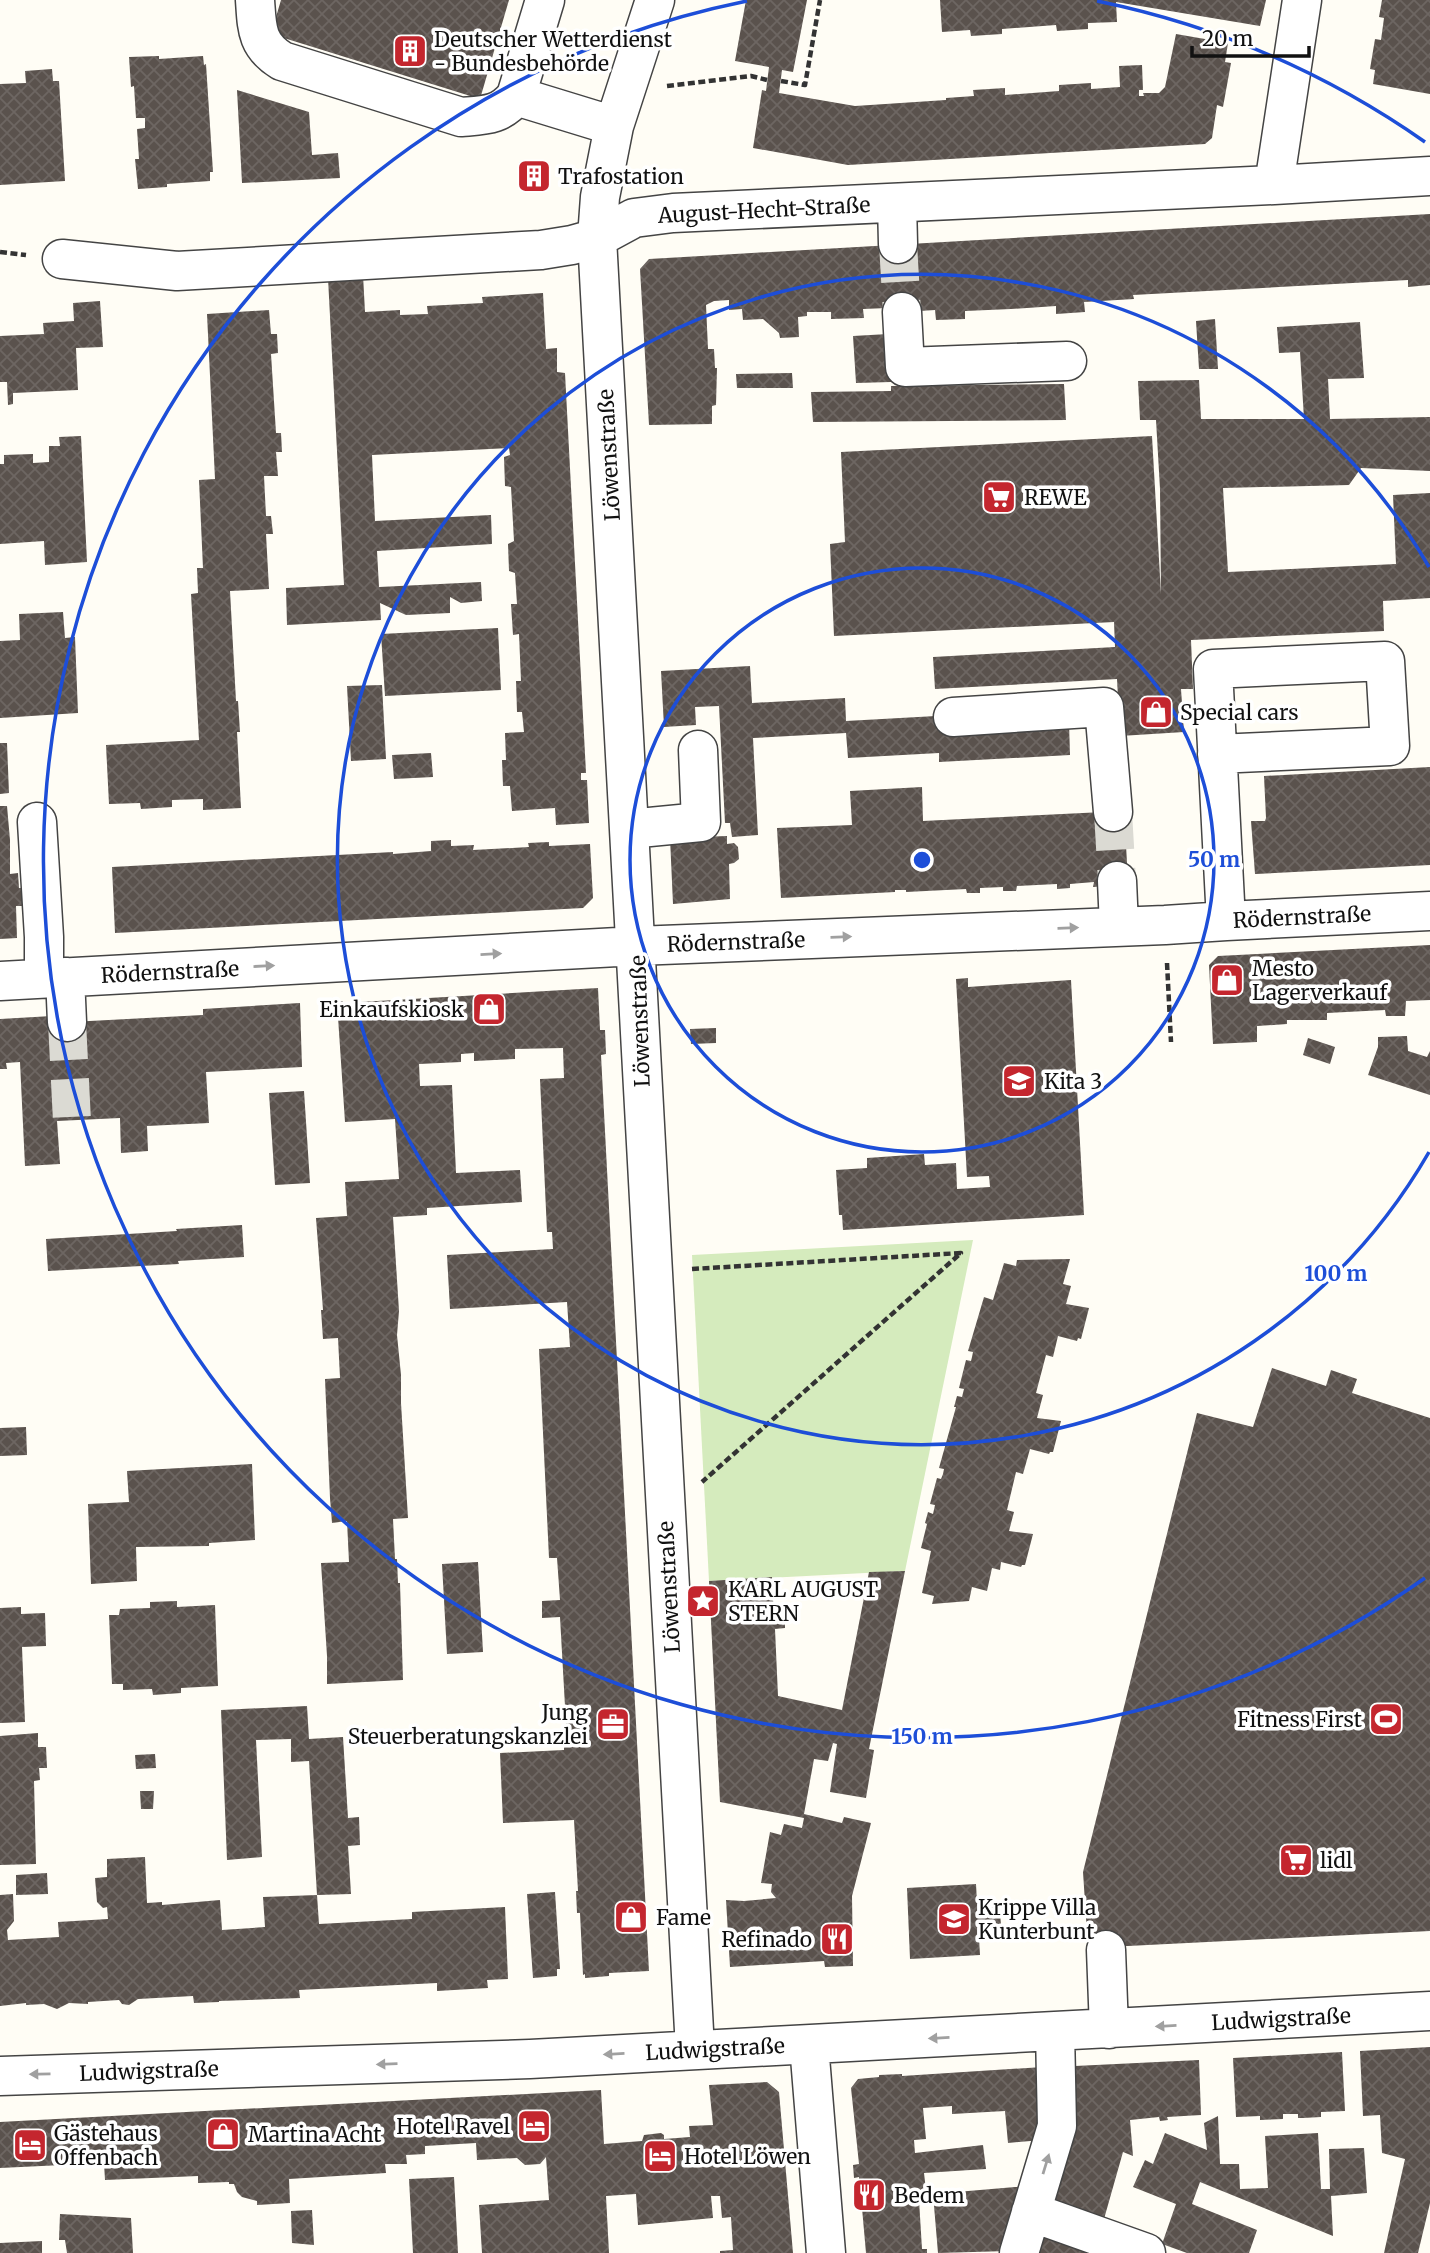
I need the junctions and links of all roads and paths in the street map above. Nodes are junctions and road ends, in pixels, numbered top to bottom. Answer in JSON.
{"nodes":[{"id":1,"x":255,"y":0,"type":"edge"},
{"id":2,"x":545,"y":0,"type":"edge"},
{"id":3,"x":654,"y":0,"type":"edge"},
{"id":4,"x":820,"y":0,"type":"edge"},
{"id":5,"x":1302,"y":0,"type":"edge"},
{"id":6,"x":767,"y":80,"type":"dead end"},
{"id":7,"x":781,"y":81,"type":"dead end"},
{"id":8,"x":516,"y":96,"type":"junction"},
{"id":9,"x":620,"y":109,"type":"junction"},
{"id":10,"x":1430,"y":176,"type":"edge"},
{"id":11,"x":1274,"y":185,"type":"junction"},
{"id":12,"x":897,"y":203,"type":"junction"},
{"id":13,"x":597,"y":238,"type":"junction"},
{"id":14,"x":898,"y":244,"type":"tunnel mouth"},
{"id":15,"x":62,"y":259,"type":"dead end"},
{"id":16,"x":902,"y":312,"type":"tunnel mouth"},
{"id":17,"x":1067,"y":361,"type":"dead end"},
{"id":18,"x":953,"y":717,"type":"dead end"},
{"id":19,"x":698,"y":750,"type":"dead end"},
{"id":20,"x":1217,"y":754,"type":"junction"},
{"id":21,"x":1113,"y":812,"type":"tunnel mouth"},
{"id":22,"x":37,"y":821,"type":"dead end"},
{"id":23,"x":629,"y":829,"type":"junction"},
{"id":24,"x":1117,"y":881,"type":"tunnel mouth"},
{"id":25,"x":1430,"y":911,"type":"edge"},
{"id":26,"x":1226,"y":920,"type":"junction"},
{"id":27,"x":1165,"y":925,"type":"junction"},
{"id":28,"x":1119,"y":926,"type":"junction"},
{"id":29,"x":636,"y":946,"type":"junction"},
{"id":30,"x":54,"y":978,"type":"junction"},
{"id":31,"x":0,"y":981,"type":"edge"},
{"id":32,"x":67,"y":1022,"type":"tunnel mouth"},
{"id":33,"x":1171,"y":1042,"type":"dead end"},
{"id":34,"x":652,"y":1272,"type":"junction"},
{"id":35,"x":665,"y":1516,"type":"junction"},
{"id":36,"x":1106,"y":1950,"type":"dead end"},
{"id":37,"x":1430,"y":2011,"type":"edge"},
{"id":38,"x":1109,"y":2029,"type":"junction"},
{"id":39,"x":1055,"y":2031,"type":"junction"},
{"id":40,"x":809,"y":2045,"type":"junction"},
{"id":41,"x":695,"y":2049,"type":"junction"},
{"id":42,"x":0,"y":2076,"type":"edge"},
{"id":43,"x":1031,"y":2212,"type":"junction"},
{"id":44,"x":826,"y":2253,"type":"edge"},
{"id":45,"x":1019,"y":2253,"type":"edge"},
{"id":46,"x":1146,"y":2253,"type":"edge"}],
"edges":[{"from":1,"to":8,"type":"street"},
{"from":2,"to":8,"type":"street"},
{"from":3,"to":9,"type":"street","name":"Löwenstraße"},
{"from":4,"to":7,"type":"path"},
{"from":5,"to":11,"type":"street"},
{"from":6,"to":9,"type":"path"},
{"from":8,"to":9,"type":"street"},
{"from":9,"to":13,"type":"street","name":"Löwenstraße"},
{"from":10,"to":11,"type":"street","name":"August-Hecht-Straße"},
{"from":11,"to":12,"type":"street","name":"August-Hecht-Straße"},
{"from":12,"to":13,"type":"street","name":"August-Hecht-Straße"},
{"from":12,"to":14,"type":"street"},
{"from":13,"to":15,"type":"street","name":"August-Hecht-Straße"},
{"from":13,"to":23,"type":"street","name":"Löwenstraße"},
{"from":16,"to":17,"type":"street"},
{"from":18,"to":21,"type":"street"},
{"from":19,"to":23,"type":"street"},
{"from":20,"to":20,"type":"street"},
{"from":20,"to":26,"type":"street"},
{"from":22,"to":30,"type":"street"},
{"from":23,"to":29,"type":"street","name":"Löwenstraße"},
{"from":24,"to":28,"type":"street"},
{"from":25,"to":26,"type":"street","name":"Rödernstraße"},
{"from":26,"to":27,"type":"street","name":"Rödernstraße"},
{"from":27,"to":28,"type":"street","name":"Rödernstraße"},
{"from":27,"to":33,"type":"path"},
{"from":29,"to":28,"type":"street","name":"Rödernstraße","one_way":true},
{"from":30,"to":29,"type":"street","name":"Rödernstraße","one_way":true},
{"from":29,"to":34,"type":"street","name":"Löwenstraße"},
{"from":30,"to":31,"type":"street","name":"Rödernstraße"},
{"from":30,"to":32,"type":"street"},
{"from":34,"to":35,"type":"street","name":"Löwenstraße"},
{"from":34,"to":35,"type":"path"},
{"from":35,"to":41,"type":"street","name":"Löwenstraße"},
{"from":36,"to":38,"type":"street"},
{"from":37,"to":38,"type":"street","name":"Ludwigstraße","one_way":true},
{"from":38,"to":39,"type":"street","name":"Ludwigstraße"},
{"from":39,"to":40,"type":"street","name":"Ludwigstraße","one_way":true},
{"from":43,"to":39,"type":"street","one_way":true},
{"from":40,"to":41,"type":"street","name":"Ludwigstraße"},
{"from":40,"to":44,"type":"street"},
{"from":41,"to":42,"type":"street","name":"Ludwigstraße","one_way":true},
{"from":43,"to":45,"type":"street"},
{"from":43,"to":46,"type":"street"}]}
